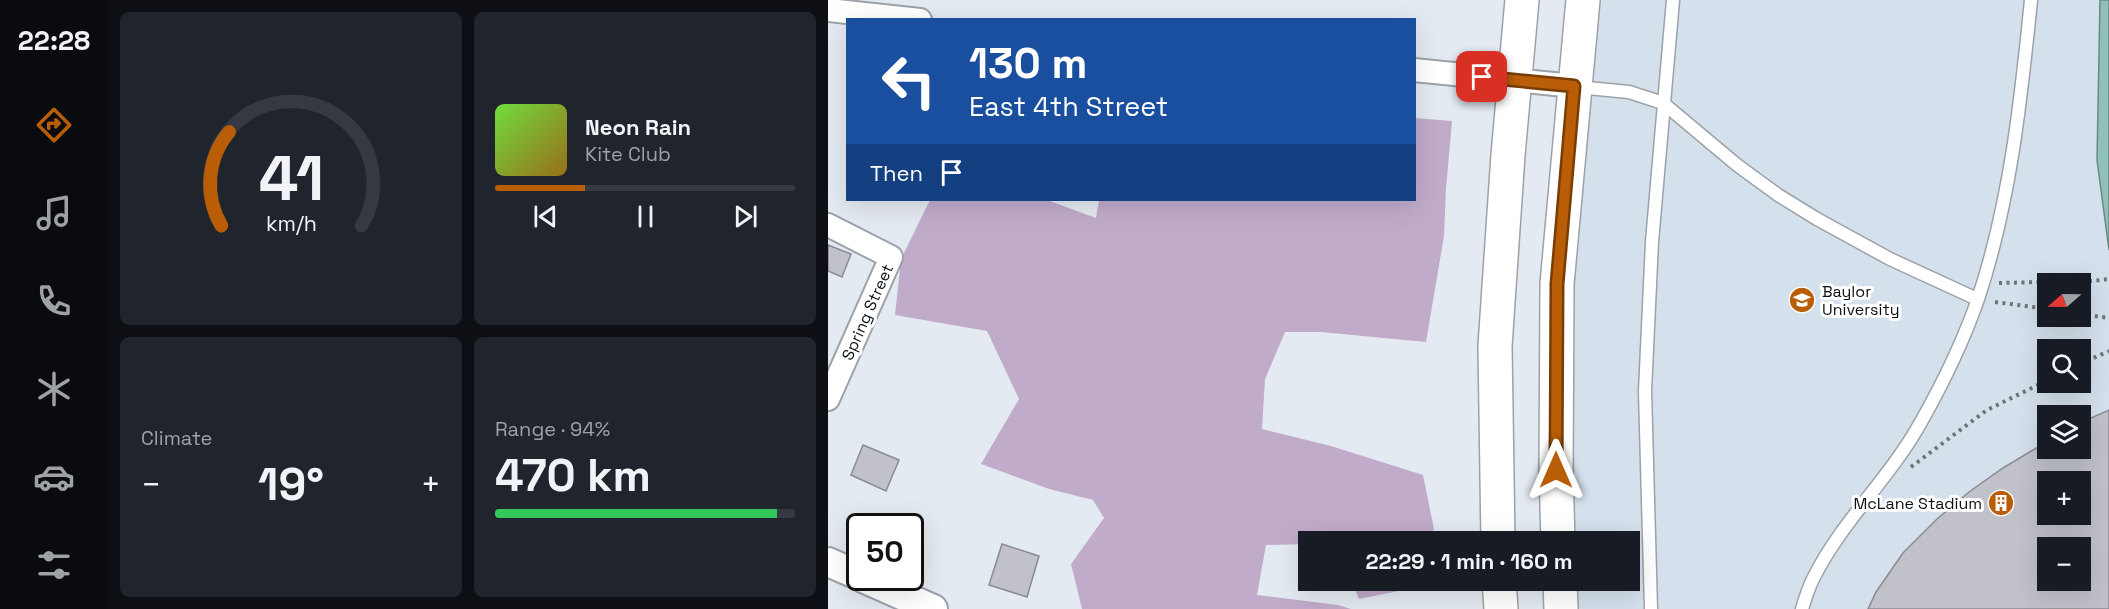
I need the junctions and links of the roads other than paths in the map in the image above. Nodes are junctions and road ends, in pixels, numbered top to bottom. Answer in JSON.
{"nodes":[{"id":1,"x":1522,"y":0,"type":"edge"},
{"id":2,"x":1583,"y":0,"type":"edge"},
{"id":3,"x":1673,"y":0,"type":"edge"},
{"id":4,"x":2031,"y":0,"type":"edge"},
{"id":5,"x":828,"y":10,"type":"edge"},
{"id":6,"x":902,"y":18,"type":"edge"},
{"id":7,"x":1416,"y":70,"type":"edge"},
{"id":8,"x":1515,"y":80,"type":"junction"},
{"id":9,"x":1574,"y":86,"type":"junction"},
{"id":10,"x":1663,"y":103,"type":"junction"},
{"id":11,"x":828,"y":225,"type":"edge"},
{"id":12,"x":1977,"y":299,"type":"junction"},
{"id":13,"x":828,"y":399,"type":"edge"},
{"id":14,"x":1498,"y":531,"type":"edge"},
{"id":15,"x":1558,"y":531,"type":"edge"},
{"id":16,"x":828,"y":562,"type":"edge"},
{"id":17,"x":846,"y":570,"type":"edge"},
{"id":18,"x":892,"y":591,"type":"edge"},
{"id":19,"x":1500,"y":591,"type":"edge"},
{"id":20,"x":1560,"y":591,"type":"edge"},
{"id":21,"x":933,"y":609,"type":"edge"},
{"id":22,"x":1501,"y":609,"type":"edge"},
{"id":23,"x":1561,"y":609,"type":"edge"},
{"id":24,"x":1651,"y":609,"type":"edge"},
{"id":25,"x":1802,"y":609,"type":"edge"}],
"edges":[{"from":1,"to":8,"type":"main road"},
{"from":2,"to":9,"type":"main road"},
{"from":3,"to":10,"type":"lane"},
{"from":4,"to":12,"type":"lane"},
{"from":5,"to":6,"type":"street"},
{"from":7,"to":8,"type":"street"},
{"from":8,"to":9,"type":"street"},
{"from":8,"to":14,"type":"main road"},
{"from":9,"to":10,"type":"lane"},
{"from":9,"to":15,"type":"main road"},
{"from":10,"to":12,"type":"lane"},
{"from":10,"to":24,"type":"lane"},
{"from":11,"to":13,"type":"street","name":"Spring Street"},
{"from":12,"to":25,"type":"lane"},
{"from":16,"to":17,"type":"street"},
{"from":18,"to":21,"type":"street"},
{"from":19,"to":22,"type":"main road"},
{"from":20,"to":23,"type":"main road"}]}
